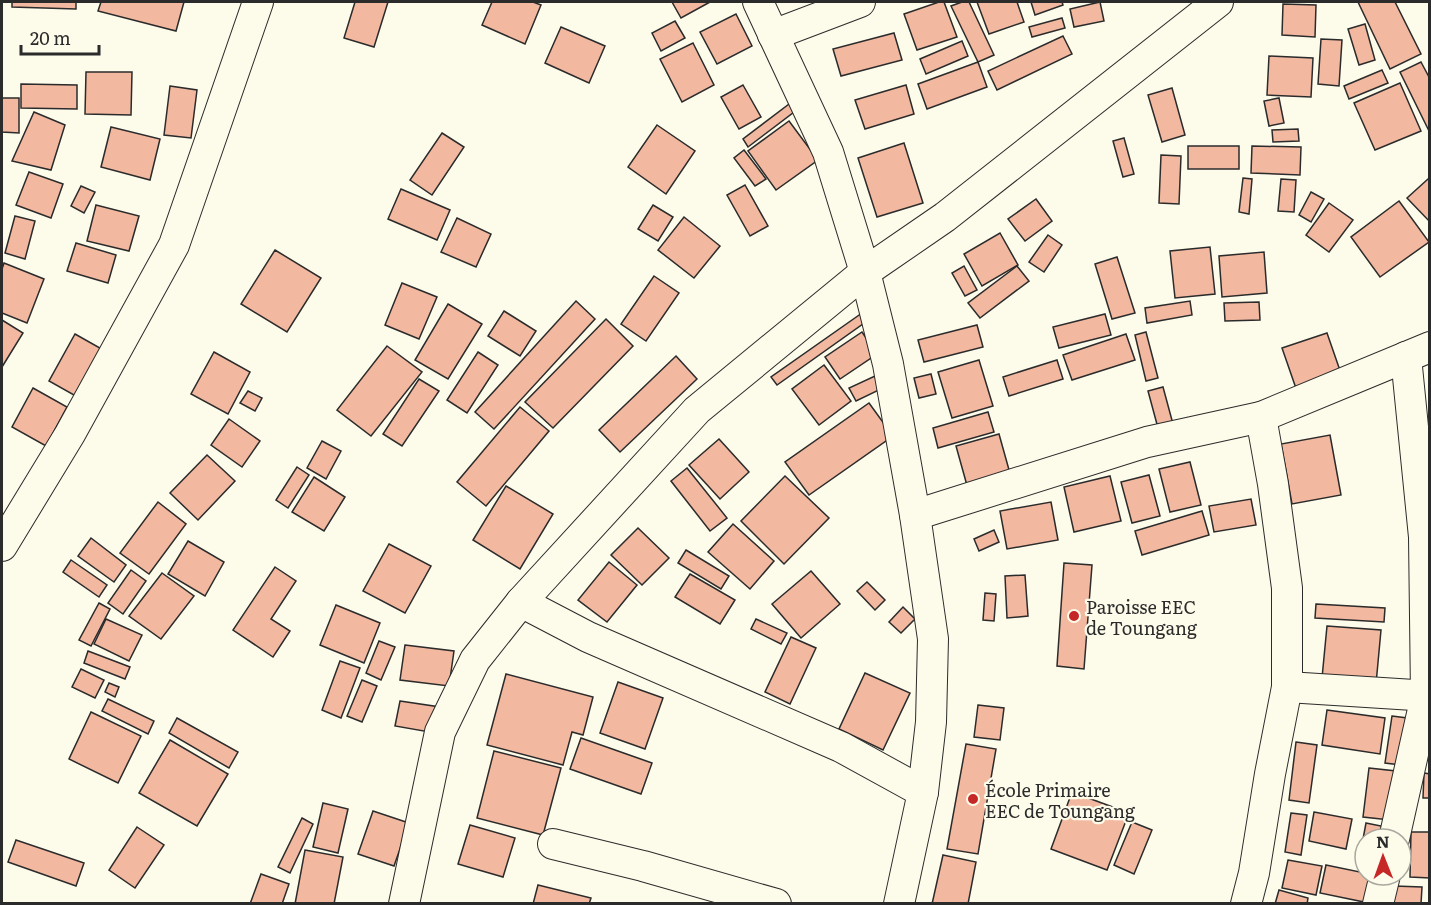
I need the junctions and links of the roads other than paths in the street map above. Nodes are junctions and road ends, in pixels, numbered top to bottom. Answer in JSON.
{"nodes":[{"id":1,"x":258,"y":2,"type":"edge"},
{"id":2,"x":758,"y":2,"type":"edge"},
{"id":3,"x":860,"y":2,"type":"edge"},
{"id":4,"x":1218,"y":2,"type":"edge"},
{"id":5,"x":773,"y":35,"type":"junction"},
{"id":6,"x":865,"y":272,"type":"junction"},
{"id":7,"x":1418,"y":352,"type":"edge"},
{"id":8,"x":1261,"y":417,"type":"junction"},
{"id":9,"x":915,"y":515,"type":"junction"},
{"id":10,"x":2,"y":546,"type":"edge"},
{"id":11,"x":521,"y":602,"type":"junction"},
{"id":12,"x":1287,"y":687,"type":"junction"},
{"id":13,"x":1428,"y":696,"type":"edge"},
{"id":14,"x":923,"y":792,"type":"junction"},
{"id":15,"x":1398,"y":827,"type":"edge"},
{"id":16,"x":553,"y":844,"type":"dead end"},
{"id":17,"x":1382,"y":887,"type":"edge"},
{"id":18,"x":404,"y":903,"type":"edge"},
{"id":19,"x":776,"y":903,"type":"edge"},
{"id":20,"x":899,"y":903,"type":"edge"},
{"id":21,"x":1246,"y":903,"type":"edge"},
{"id":22,"x":1378,"y":903,"type":"edge"}],
"edges":[{"from":1,"to":10,"type":"street"},
{"from":2,"to":5,"type":"street"},
{"from":3,"to":5,"type":"street"},
{"from":4,"to":6,"type":"street"},
{"from":5,"to":6,"type":"street"},
{"from":6,"to":9,"type":"street"},
{"from":6,"to":11,"type":"street"},
{"from":7,"to":8,"type":"street"},
{"from":7,"to":13,"type":"street"},
{"from":8,"to":9,"type":"street"},
{"from":8,"to":12,"type":"street"},
{"from":9,"to":14,"type":"street"},
{"from":11,"to":14,"type":"street"},
{"from":11,"to":18,"type":"street"},
{"from":12,"to":13,"type":"street"},
{"from":12,"to":21,"type":"street"},
{"from":13,"to":15,"type":"street"},
{"from":14,"to":20,"type":"street"},
{"from":16,"to":19,"type":"street"},
{"from":17,"to":22,"type":"street"}]}
